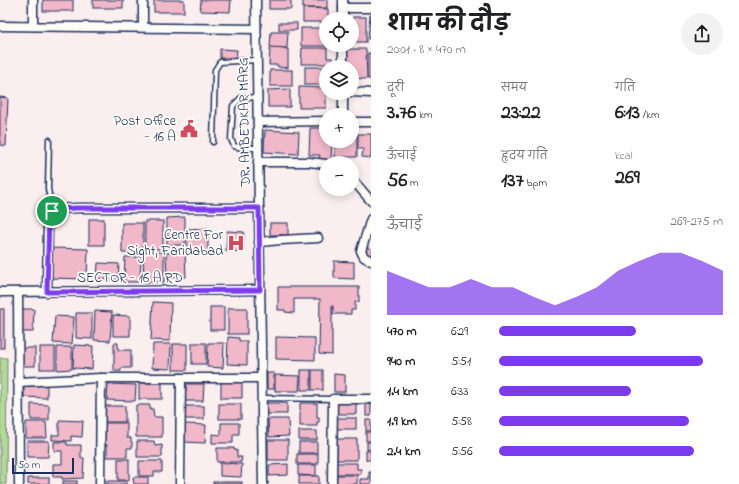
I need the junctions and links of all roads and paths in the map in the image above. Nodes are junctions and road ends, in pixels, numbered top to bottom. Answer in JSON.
{"nodes":[{"id":1,"x":33,"y":0,"type":"edge"},
{"id":2,"x":143,"y":0,"type":"edge"},
{"id":3,"x":256,"y":0,"type":"edge"},
{"id":4,"x":343,"y":4,"type":"edge"},
{"id":5,"x":371,"y":8,"type":"edge"},
{"id":6,"x":0,"y":26,"type":"edge"},
{"id":7,"x":33,"y":26,"type":"junction"},
{"id":8,"x":143,"y":27,"type":"junction"},
{"id":9,"x":256,"y":29,"type":"junction"},
{"id":10,"x":257,"y":60,"type":"junction"},
{"id":11,"x":359,"y":92,"type":"edge"},
{"id":12,"x":371,"y":93,"type":"edge"},
{"id":13,"x":257,"y":97,"type":"junction"},
{"id":14,"x":319,"y":121,"type":"edge"},
{"id":15,"x":258,"y":122,"type":"junction"},
{"id":16,"x":359,"y":122,"type":"edge"},
{"id":17,"x":371,"y":122,"type":"edge"},
{"id":18,"x":49,"y":140,"type":"dead end"},
{"id":19,"x":213,"y":142,"type":"dead end"},
{"id":20,"x":258,"y":148,"type":"junction"},
{"id":21,"x":258,"y":162,"type":"junction"},
{"id":22,"x":319,"y":163,"type":"edge"},
{"id":23,"x":359,"y":187,"type":"edge"},
{"id":24,"x":371,"y":201,"type":"edge"},
{"id":25,"x":259,"y":208,"type":"junction"},
{"id":26,"x":52,"y":211,"type":"junction"},
{"id":27,"x":371,"y":219,"type":"edge"},
{"id":28,"x":318,"y":238,"type":"dead end"},
{"id":29,"x":259,"y":242,"type":"junction"},
{"id":30,"x":371,"y":261,"type":"edge"},
{"id":31,"x":260,"y":290,"type":"junction"},
{"id":32,"x":0,"y":292,"type":"edge"},
{"id":33,"x":18,"y":292,"type":"junction"},
{"id":34,"x":47,"y":292,"type":"junction"},
{"id":35,"x":101,"y":378,"type":"junction"},
{"id":36,"x":181,"y":378,"type":"junction"},
{"id":37,"x":262,"y":378,"type":"junction"},
{"id":38,"x":18,"y":382,"type":"junction"},
{"id":39,"x":262,"y":398,"type":"junction"},
{"id":40,"x":333,"y":399,"type":"junction"},
{"id":41,"x":371,"y":400,"type":"edge"},
{"id":42,"x":19,"y":484,"type":"edge"},
{"id":43,"x":100,"y":484,"type":"edge"},
{"id":44,"x":180,"y":484,"type":"edge"},
{"id":45,"x":263,"y":484,"type":"edge"},
{"id":46,"x":332,"y":484,"type":"edge"}],
"edges":[{"from":1,"to":7,"type":"street"},
{"from":2,"to":8,"type":"street"},
{"from":3,"to":9,"type":"street","name":"DR. AMBEDKAR MARG"},
{"from":4,"to":5,"type":"street"},
{"from":6,"to":7,"type":"street"},
{"from":7,"to":8,"type":"street"},
{"from":8,"to":9,"type":"street"},
{"from":9,"to":10,"type":"street","name":"DR. AMBEDKAR MARG"},
{"from":10,"to":13,"type":"street","name":"DR. AMBEDKAR MARG"},
{"from":10,"to":19,"type":"lane"},
{"from":11,"to":12,"type":"street"},
{"from":13,"to":15,"type":"street","name":"DR. AMBEDKAR MARG"},
{"from":13,"to":20,"type":"lane"},
{"from":14,"to":15,"type":"street"},
{"from":15,"to":20,"type":"street","name":"DR. AMBEDKAR MARG"},
{"from":16,"to":17,"type":"street"},
{"from":18,"to":26,"type":"lane"},
{"from":20,"to":21,"type":"street","name":"DR. AMBEDKAR MARG"},
{"from":21,"to":22,"type":"street"},
{"from":21,"to":25,"type":"street","name":"DR. AMBEDKAR MARG"},
{"from":23,"to":24,"type":"street"},
{"from":25,"to":26,"type":"street"},
{"from":25,"to":29,"type":"street","name":"DR. AMBEDKAR MARG"},
{"from":26,"to":34,"type":"street"},
{"from":27,"to":30,"type":"street"},
{"from":28,"to":29,"type":"street"},
{"from":29,"to":31,"type":"street","name":"DR. AMBEDKAR MARG"},
{"from":31,"to":34,"type":"street","name":"SECTOR - 16 A RD"},
{"from":31,"to":37,"type":"street","name":"DR. AMBEDKAR MARG"},
{"from":32,"to":33,"type":"street","name":"SECTOR - 16 A RD"},
{"from":33,"to":34,"type":"street","name":"SECTOR - 16 A RD"},
{"from":33,"to":38,"type":"street"},
{"from":35,"to":36,"type":"street"},
{"from":35,"to":38,"type":"street"},
{"from":35,"to":43,"type":"street"},
{"from":36,"to":37,"type":"street"},
{"from":36,"to":44,"type":"street"},
{"from":37,"to":39,"type":"street","name":"DR. AMBEDKAR MARG"},
{"from":38,"to":42,"type":"street"},
{"from":39,"to":40,"type":"lane"},
{"from":39,"to":45,"type":"street","name":"DR. AMBEDKAR MARG"},
{"from":40,"to":41,"type":"street"},
{"from":40,"to":46,"type":"street"}]}
